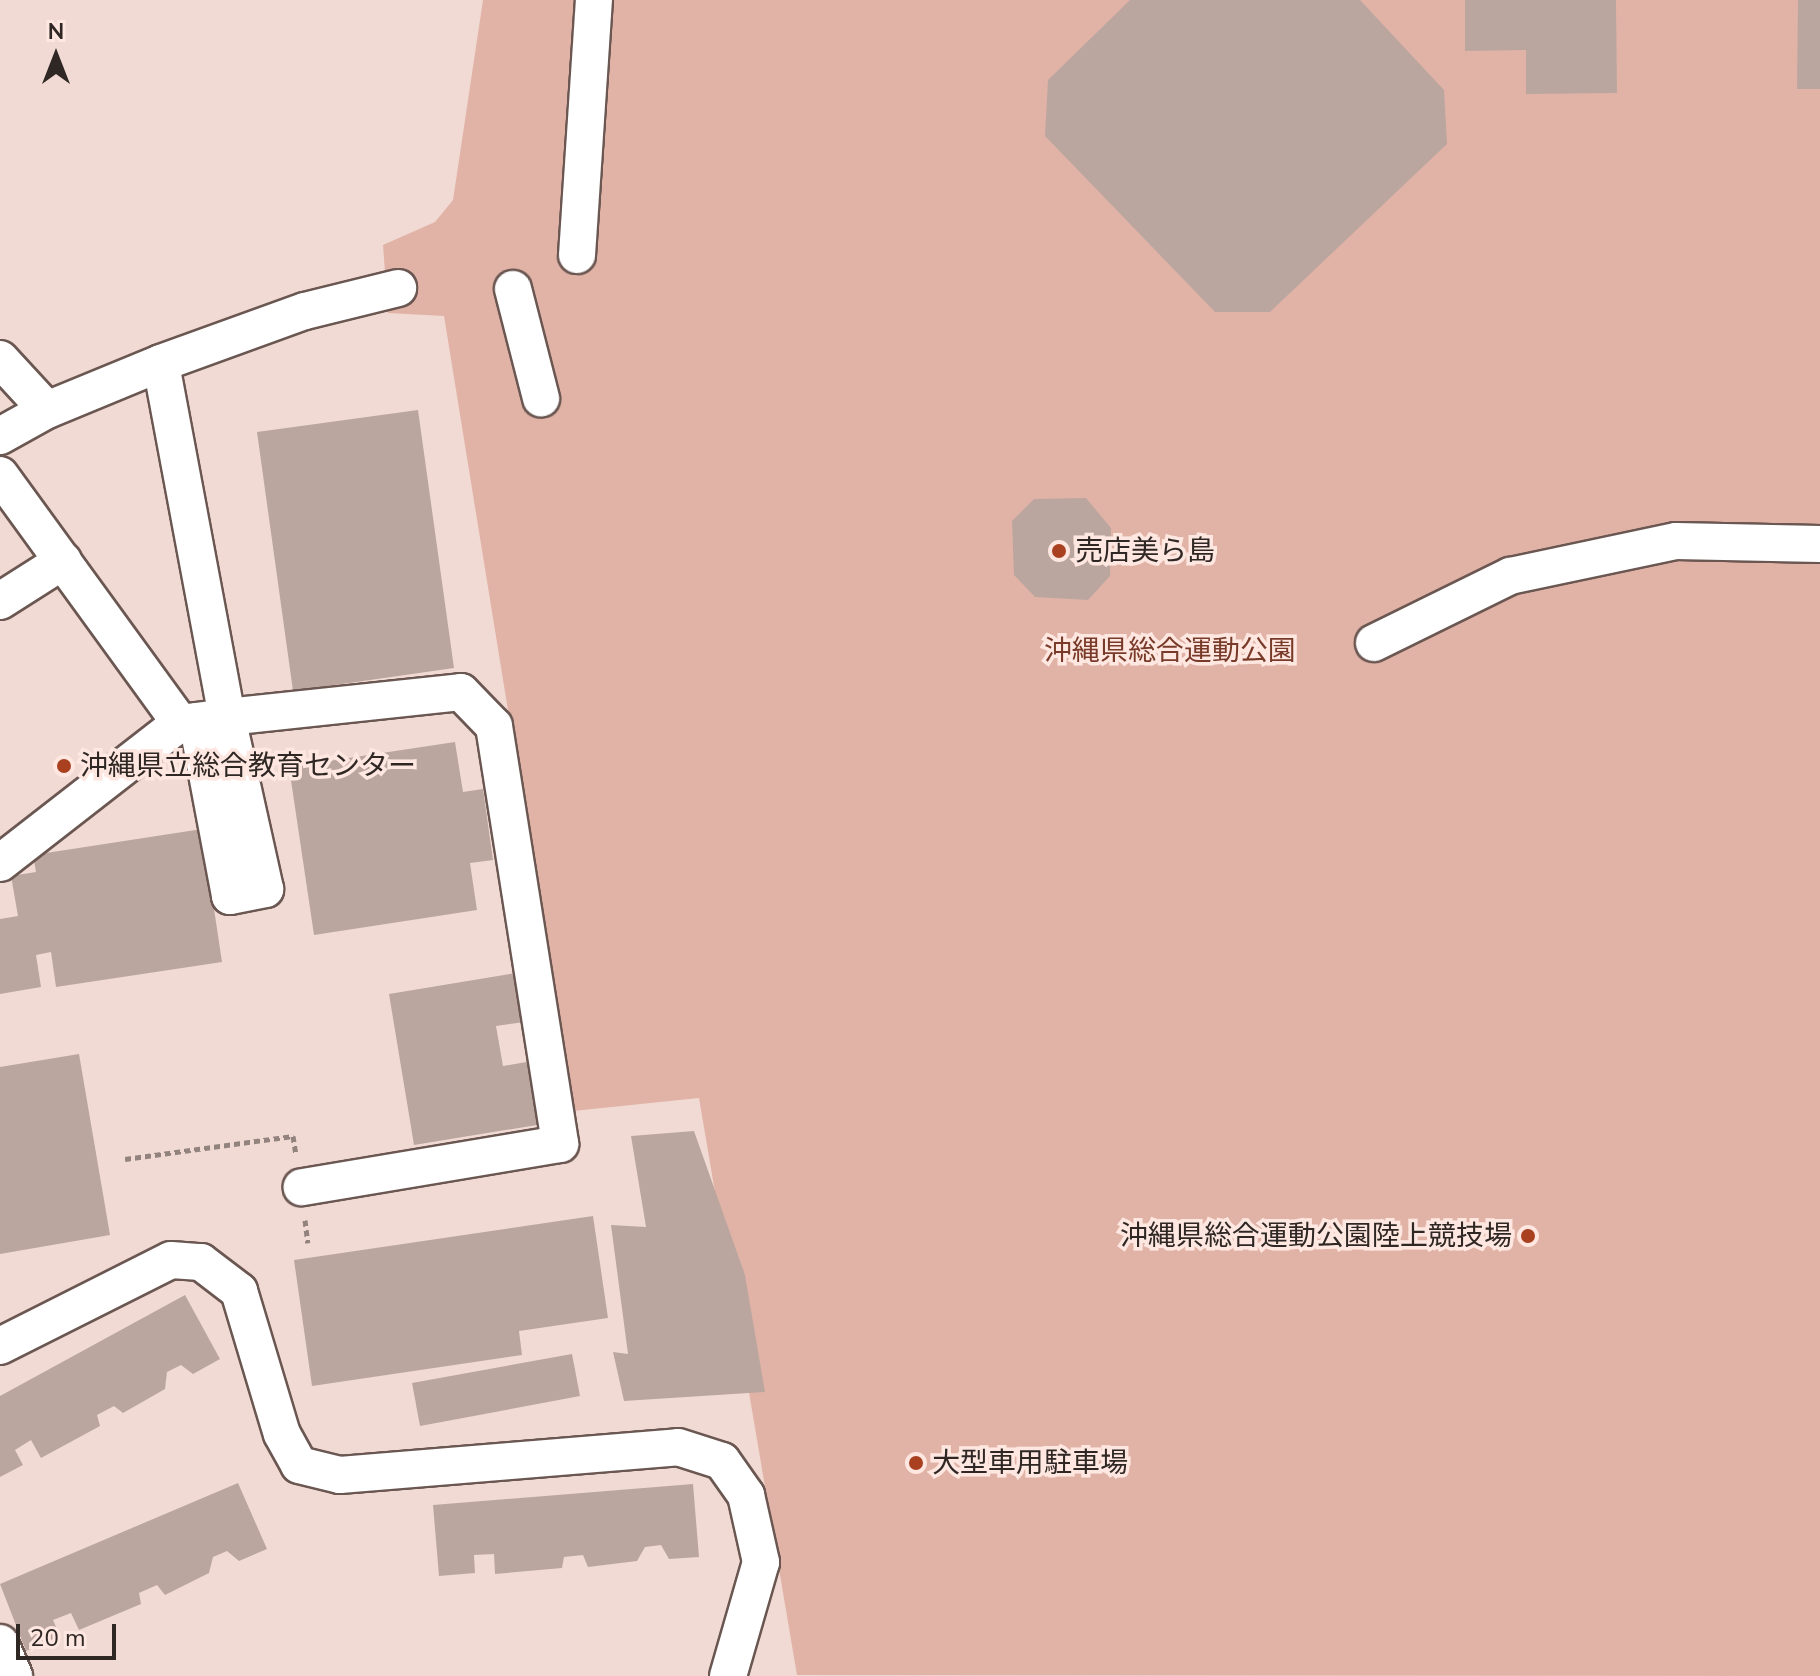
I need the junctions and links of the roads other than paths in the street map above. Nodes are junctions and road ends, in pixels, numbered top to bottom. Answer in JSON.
{"nodes":[{"id":1,"x":594,"y":0,"type":"edge"},
{"id":2,"x":577,"y":255,"type":"dead end"},
{"id":3,"x":398,"y":288,"type":"dead end"},
{"id":4,"x":513,"y":289,"type":"dead end"},
{"id":5,"x":0,"y":359,"type":"edge"},
{"id":6,"x":161,"y":363,"type":"junction"},
{"id":7,"x":541,"y":398,"type":"dead end"},
{"id":8,"x":47,"y":410,"type":"junction"},
{"id":9,"x":0,"y":436,"type":"edge"},
{"id":10,"x":0,"y":475,"type":"edge"},
{"id":11,"x":1820,"y":544,"type":"edge"},
{"id":12,"x":63,"y":561,"type":"junction"},
{"id":13,"x":0,"y":601,"type":"edge"},
{"id":14,"x":1374,"y":643,"type":"dead end"},
{"id":15,"x":202,"y":720,"type":"junction"},
{"id":16,"x":0,"y":863,"type":"edge"},
{"id":17,"x":302,"y":1187,"type":"road end"},
{"id":18,"x":0,"y":1346,"type":"edge"},
{"id":19,"x":0,"y":1643,"type":"edge"},
{"id":20,"x":14,"y":1676,"type":"edge"},
{"id":21,"x":728,"y":1676,"type":"edge"}],
"edges":[{"from":1,"to":2,"type":"street"},
{"from":3,"to":6,"type":"street"},
{"from":4,"to":7,"type":"street"},
{"from":5,"to":8,"type":"street"},
{"from":6,"to":8,"type":"street"},
{"from":6,"to":15,"type":"street"},
{"from":8,"to":9,"type":"street"},
{"from":10,"to":12,"type":"street"},
{"from":11,"to":14,"type":"street"},
{"from":12,"to":13,"type":"street"},
{"from":12,"to":15,"type":"street"},
{"from":15,"to":16,"type":"street"},
{"from":15,"to":17,"type":"street"},
{"from":18,"to":21,"type":"street"},
{"from":19,"to":20,"type":"street"}]}
